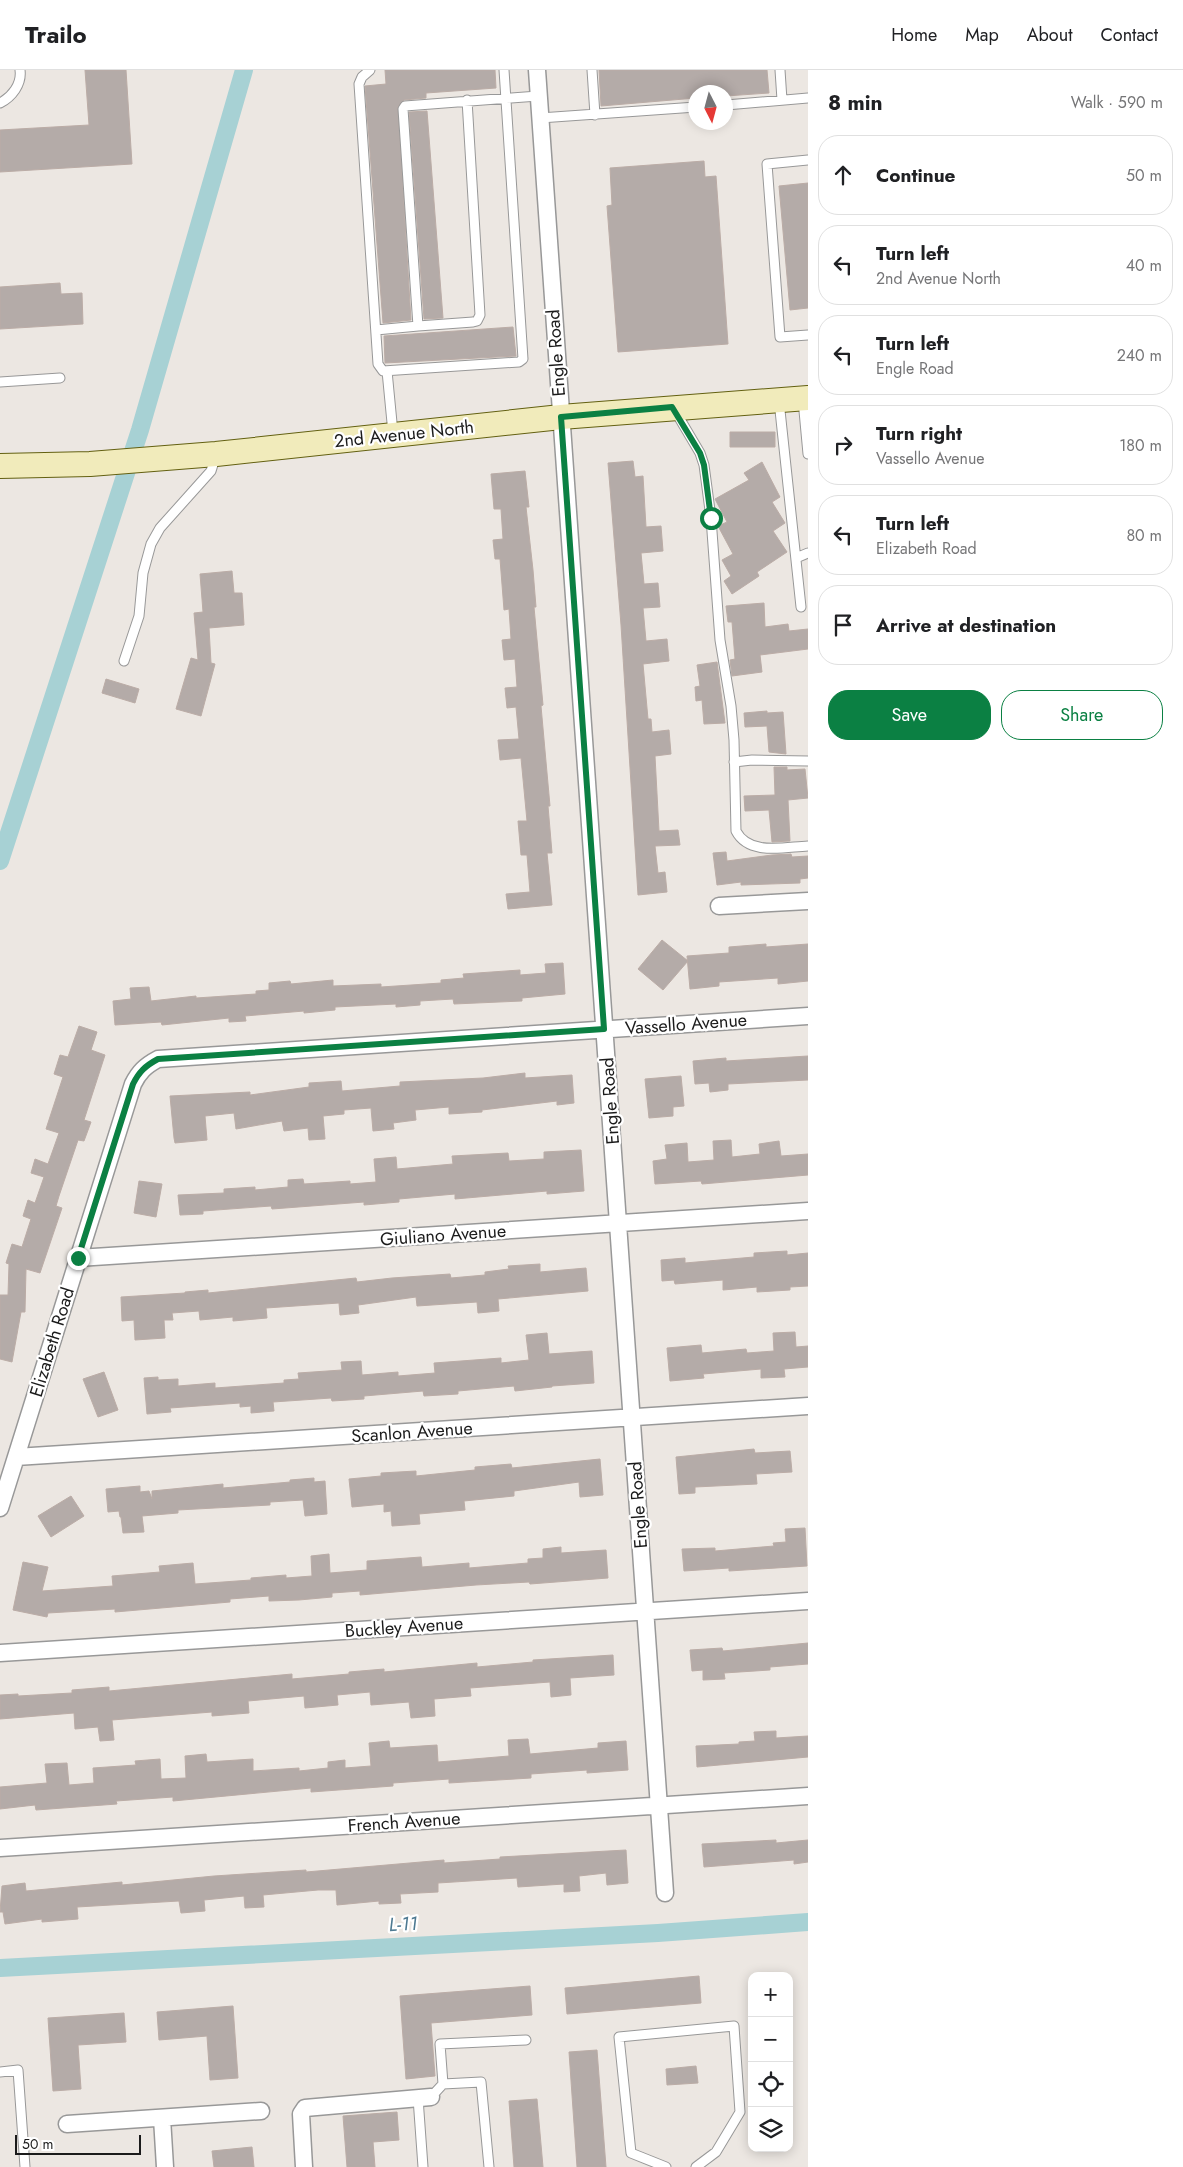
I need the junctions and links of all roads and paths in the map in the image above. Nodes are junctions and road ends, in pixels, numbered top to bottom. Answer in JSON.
{"nodes":[{"id":1,"x":20,"y":70,"type":"edge"},
{"id":2,"x":370,"y":70,"type":"edge"},
{"id":3,"x":504,"y":70,"type":"edge"},
{"id":4,"x":536,"y":70,"type":"edge"},
{"id":5,"x":592,"y":70,"type":"edge"},
{"id":6,"x":780,"y":70,"type":"edge"},
{"id":7,"x":538,"y":96,"type":"junction"},
{"id":8,"x":506,"y":98,"type":"junction"},
{"id":9,"x":808,"y":98,"type":"edge"},
{"id":10,"x":467,"y":100,"type":"junction"},
{"id":11,"x":782,"y":100,"type":"junction"},
{"id":12,"x":0,"y":103,"type":"edge"},
{"id":13,"x":733,"y":104,"type":"edge"},
{"id":14,"x":688,"y":108,"type":"edge"},
{"id":15,"x":595,"y":115,"type":"junction"},
{"id":16,"x":540,"y":118,"type":"junction"},
{"id":17,"x":808,"y":160,"type":"edge"},
{"id":18,"x":418,"y":326,"type":"junction"},
{"id":19,"x":376,"y":330,"type":"junction"},
{"id":20,"x":808,"y":335,"type":"edge"},
{"id":21,"x":387,"y":371,"type":"junction"},
{"id":22,"x":60,"y":378,"type":"dead end"},
{"id":23,"x":0,"y":382,"type":"edge"},
{"id":24,"x":806,"y":398,"type":"edge"},
{"id":25,"x":779,"y":400,"type":"junction"},
{"id":26,"x":672,"y":407,"type":"junction"},
{"id":27,"x":561,"y":417,"type":"junction"},
{"id":28,"x":393,"y":436,"type":"junction"},
{"id":29,"x":216,"y":454,"type":"junction"},
{"id":30,"x":808,"y":454,"type":"edge"},
{"id":31,"x":0,"y":466,"type":"edge"},
{"id":32,"x":808,"y":553,"type":"edge"},
{"id":33,"x":796,"y":558,"type":"junction"},
{"id":34,"x":801,"y":607,"type":"dead end"},
{"id":35,"x":124,"y":662,"type":"dead end"},
{"id":36,"x":808,"y":761,"type":"edge"},
{"id":37,"x":734,"y":762,"type":"junction"},
{"id":38,"x":808,"y":846,"type":"edge"},
{"id":39,"x":808,"y":901,"type":"edge"},
{"id":40,"x":719,"y":906,"type":"dead end"},
{"id":41,"x":808,"y":1016,"type":"edge"},
{"id":42,"x":604,"y":1029,"type":"junction"},
{"id":43,"x":147,"y":1065,"type":"joint"},
{"id":44,"x":808,"y":1211,"type":"edge"},
{"id":45,"x":618,"y":1224,"type":"junction"},
{"id":46,"x":78,"y":1258,"type":"junction"},
{"id":47,"x":808,"y":1406,"type":"edge"},
{"id":48,"x":632,"y":1418,"type":"junction"},
{"id":49,"x":16,"y":1457,"type":"junction"},
{"id":50,"x":0,"y":1508,"type":"edge"},
{"id":51,"x":808,"y":1601,"type":"edge"},
{"id":52,"x":646,"y":1612,"type":"junction"},
{"id":53,"x":0,"y":1653,"type":"edge"},
{"id":54,"x":808,"y":1796,"type":"edge"},
{"id":55,"x":660,"y":1806,"type":"junction"},
{"id":56,"x":0,"y":1848,"type":"edge"},
{"id":57,"x":665,"y":1893,"type":"dead end"},
{"id":58,"x":526,"y":2040,"type":"dead end"},
{"id":59,"x":0,"y":2072,"type":"edge"},
{"id":60,"x":443,"y":2084,"type":"junction"},
{"id":61,"x":424,"y":2098,"type":"junction"},
{"id":62,"x":261,"y":2111,"type":"dead end"},
{"id":63,"x":162,"y":2118,"type":"junction"},
{"id":64,"x":67,"y":2124,"type":"dead end"},
{"id":65,"x":25,"y":2167,"type":"edge"},
{"id":66,"x":165,"y":2167,"type":"edge"},
{"id":67,"x":304,"y":2167,"type":"edge"},
{"id":68,"x":423,"y":2167,"type":"edge"},
{"id":69,"x":489,"y":2167,"type":"edge"},
{"id":70,"x":666,"y":2167,"type":"edge"},
{"id":71,"x":696,"y":2167,"type":"edge"}],
"edges":[{"from":1,"to":12,"type":"lane"},
{"from":2,"to":19,"type":"lane"},
{"from":3,"to":8,"type":"lane"},
{"from":4,"to":7,"type":"street","name":"Engle Road"},
{"from":5,"to":15,"type":"lane"},
{"from":6,"to":11,"type":"lane"},
{"from":7,"to":8,"type":"lane"},
{"from":7,"to":16,"type":"street","name":"Engle Road"},
{"from":8,"to":10,"type":"lane"},
{"from":8,"to":21,"type":"lane"},
{"from":9,"to":11,"type":"lane"},
{"from":10,"to":18,"type":"lane"},
{"from":10,"to":18,"type":"lane"},
{"from":11,"to":13,"type":"lane"},
{"from":14,"to":15,"type":"lane"},
{"from":15,"to":16,"type":"lane"},
{"from":16,"to":27,"type":"street","name":"Engle Road"},
{"from":17,"to":20,"type":"lane"},
{"from":18,"to":19,"type":"lane"},
{"from":19,"to":21,"type":"lane"},
{"from":21,"to":28,"type":"lane"},
{"from":22,"to":23,"type":"lane"},
{"from":24,"to":25,"type":"street","name":"2nd Avenue North"},
{"from":24,"to":30,"type":"lane"},
{"from":25,"to":26,"type":"street","name":"2nd Avenue North"},
{"from":25,"to":33,"type":"lane"},
{"from":26,"to":27,"type":"street","name":"2nd Avenue North"},
{"from":26,"to":37,"type":"lane"},
{"from":27,"to":28,"type":"street","name":"2nd Avenue North"},
{"from":27,"to":42,"type":"street","name":"Engle Road"},
{"from":28,"to":29,"type":"street","name":"2nd Avenue North"},
{"from":29,"to":31,"type":"street","name":"2nd Avenue North"},
{"from":29,"to":35,"type":"lane"},
{"from":32,"to":33,"type":"lane"},
{"from":33,"to":34,"type":"lane"},
{"from":36,"to":37,"type":"lane"},
{"from":37,"to":38,"type":"lane"},
{"from":39,"to":40,"type":"street"},
{"from":41,"to":42,"type":"street","name":"Vassello Avenue"},
{"from":42,"to":43,"type":"street","name":"Vassello Avenue"},
{"from":42,"to":45,"type":"street","name":"Engle Road"},
{"from":43,"to":46,"type":"street","name":"Elizabeth Road"},
{"from":44,"to":45,"type":"street","name":"Giuliano Avenue"},
{"from":45,"to":46,"type":"street","name":"Giuliano Avenue"},
{"from":45,"to":48,"type":"street","name":"Engle Road"},
{"from":46,"to":49,"type":"street","name":"Elizabeth Road"},
{"from":47,"to":48,"type":"street","name":"Scanlon Avenue"},
{"from":48,"to":49,"type":"street","name":"Scanlon Avenue"},
{"from":48,"to":52,"type":"street","name":"Engle Road"},
{"from":49,"to":50,"type":"street","name":"Elizabeth Road"},
{"from":51,"to":52,"type":"street","name":"Buckley Avenue"},
{"from":52,"to":53,"type":"street","name":"Buckley Avenue"},
{"from":52,"to":55,"type":"street","name":"Engle Road"},
{"from":54,"to":55,"type":"street","name":"French Avenue"},
{"from":55,"to":56,"type":"street","name":"French Avenue"},
{"from":55,"to":57,"type":"street","name":"Engle Road"},
{"from":58,"to":60,"type":"lane"},
{"from":59,"to":65,"type":"lane"},
{"from":60,"to":61,"type":"lane"},
{"from":60,"to":69,"type":"lane"},
{"from":61,"to":67,"type":"street"},
{"from":61,"to":68,"type":"lane"},
{"from":62,"to":63,"type":"street"},
{"from":63,"to":64,"type":"street"},
{"from":63,"to":66,"type":"street"},
{"from":70,"to":71,"type":"lane"}]}
